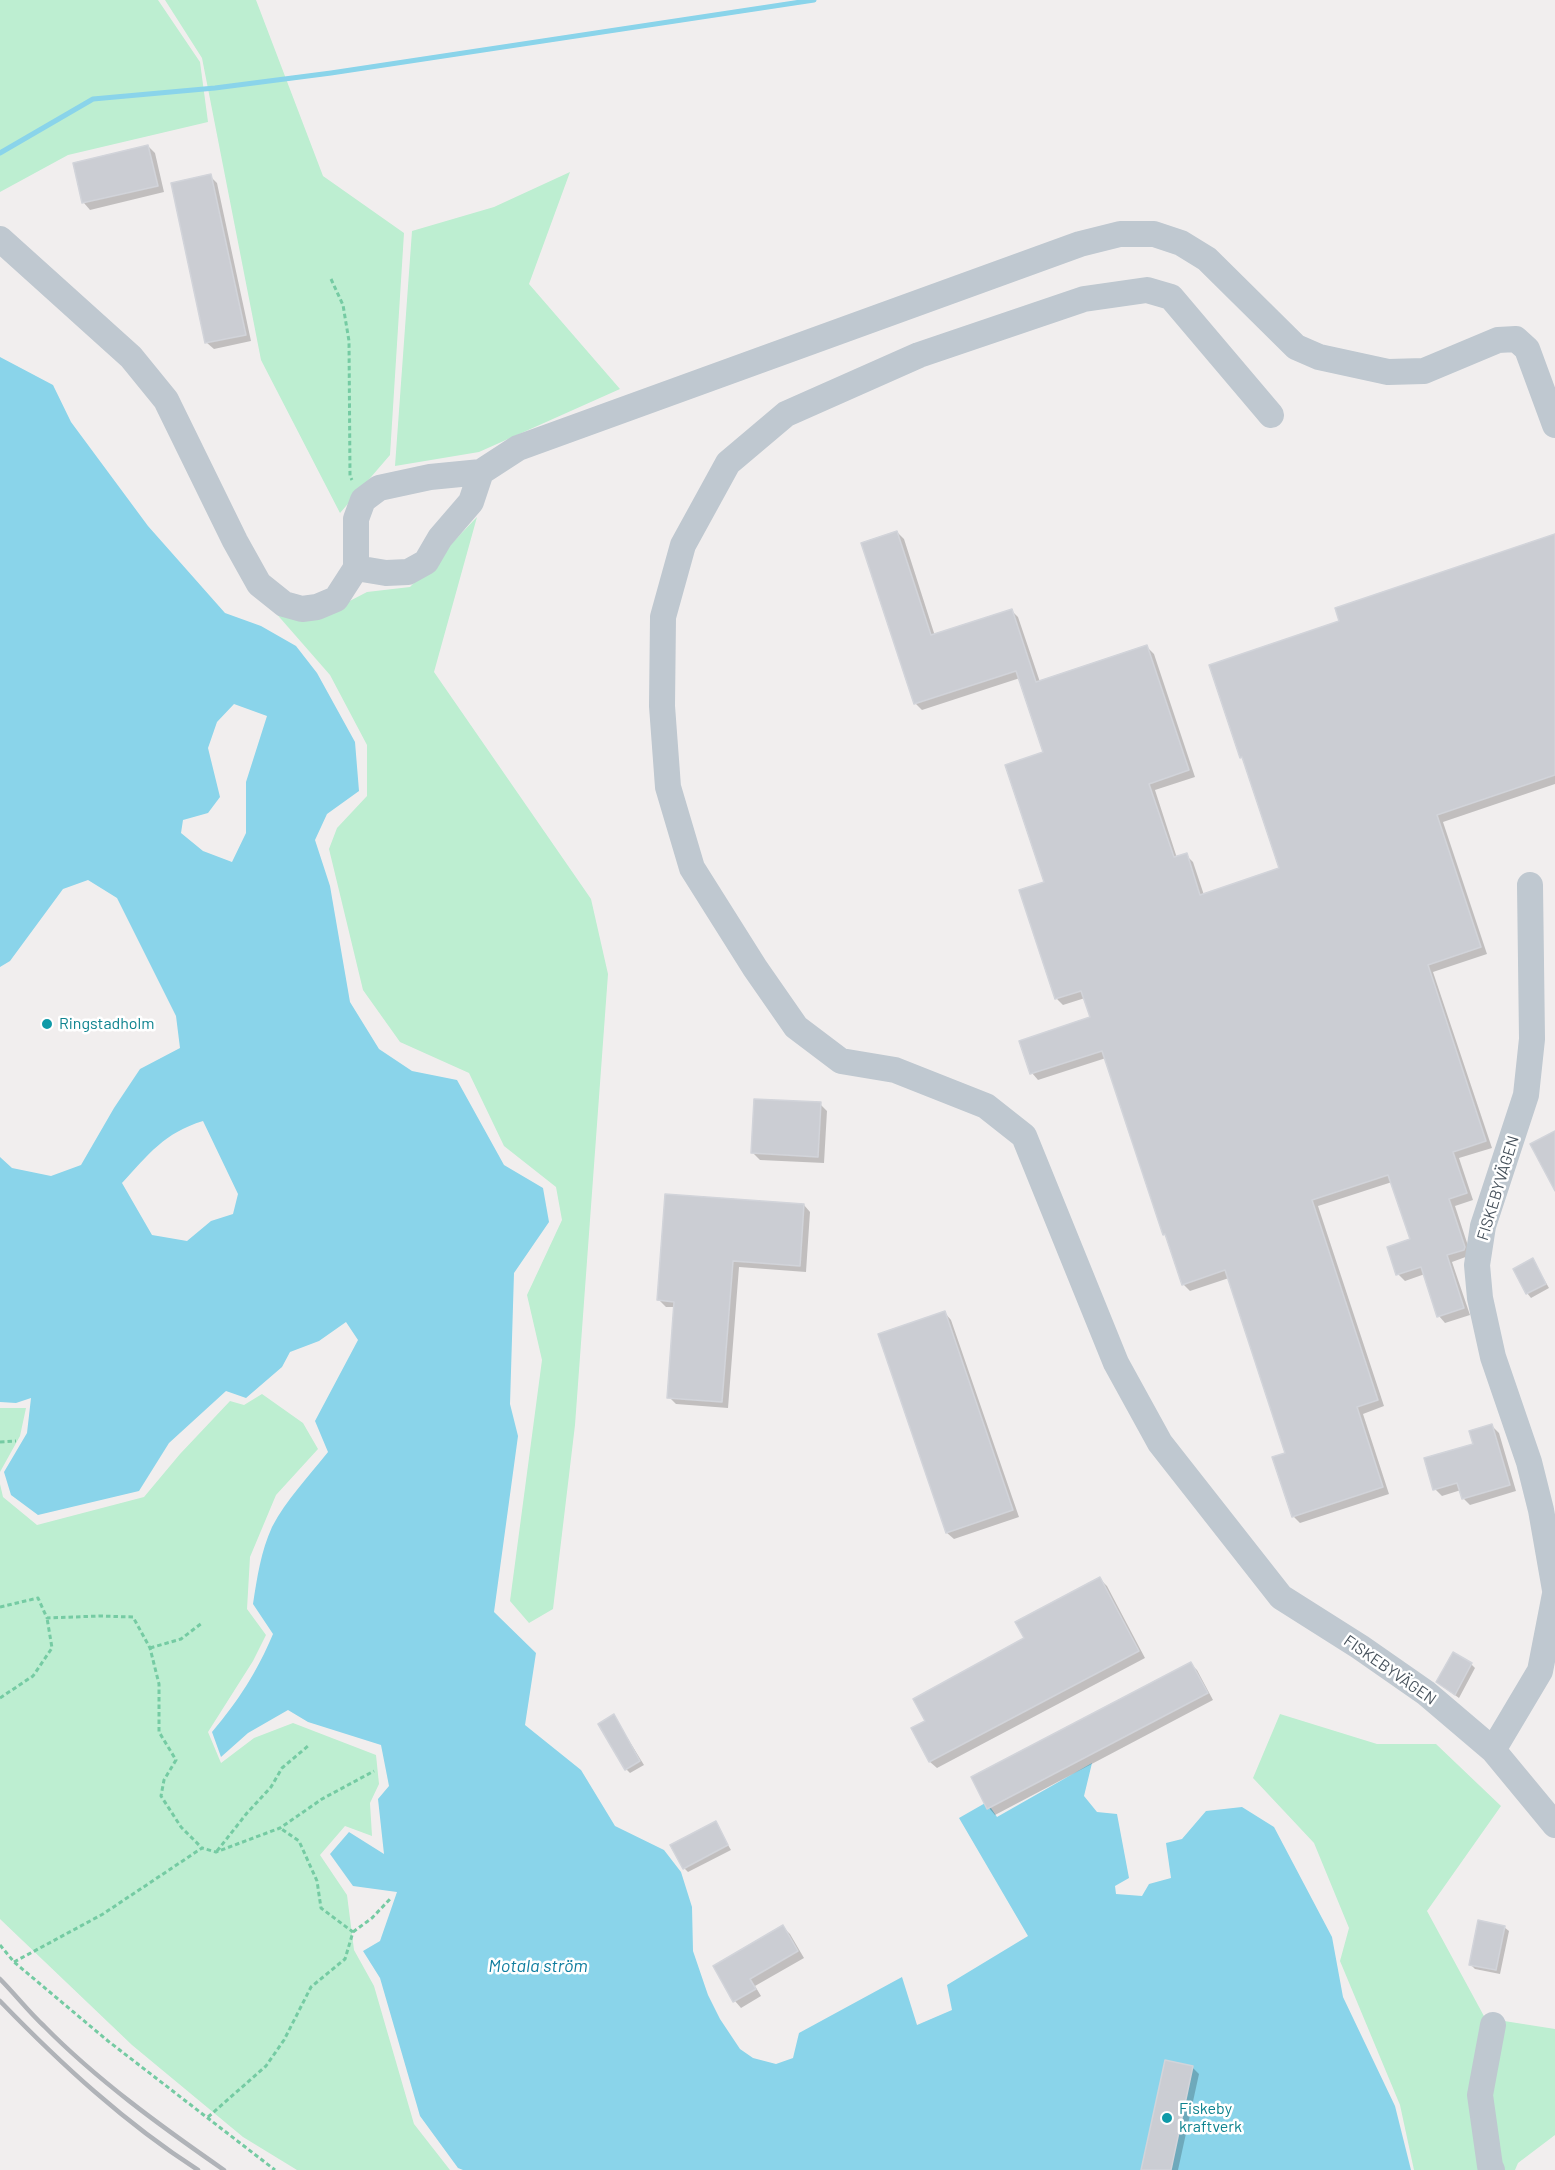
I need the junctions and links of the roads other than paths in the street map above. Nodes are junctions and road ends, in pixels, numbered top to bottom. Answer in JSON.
{"nodes":[{"id":1,"x":0,"y":239,"type":"edge"},
{"id":2,"x":1271,"y":415,"type":"dead end"},
{"id":3,"x":1555,"y":425,"type":"edge"},
{"id":4,"x":481,"y":472,"type":"junction"},
{"id":5,"x":356,"y":568,"type":"junction"},
{"id":6,"x":1530,"y":885,"type":"dead end"},
{"id":7,"x":1555,"y":1592,"type":"edge"},
{"id":8,"x":1550,"y":1646,"type":"edge"},
{"id":9,"x":1546,"y":1681,"type":"edge"},
{"id":10,"x":1493,"y":1750,"type":"junction"},
{"id":11,"x":1555,"y":1825,"type":"edge"},
{"id":12,"x":1493,"y":2025,"type":"dead end"},
{"id":13,"x":1492,"y":2170,"type":"edge"}],
"edges":[{"from":1,"to":5,"type":"street"},
{"from":2,"to":10,"type":"street","name":"FISKEBYVÄGEN"},
{"from":3,"to":4,"type":"street"},
{"from":4,"to":5,"type":"street"},
{"from":4,"to":5,"type":"street"},
{"from":6,"to":7,"type":"street","name":"FISKEBYVÄGEN"},
{"from":7,"to":8,"type":"street","name":"FISKEBYVÄGEN"},
{"from":8,"to":9,"type":"street","name":"FISKEBYVÄGEN"},
{"from":9,"to":10,"type":"street","name":"FISKEBYVÄGEN"},
{"from":10,"to":11,"type":"street","name":"FISKEBYVÄGEN"},
{"from":12,"to":13,"type":"street"}]}
